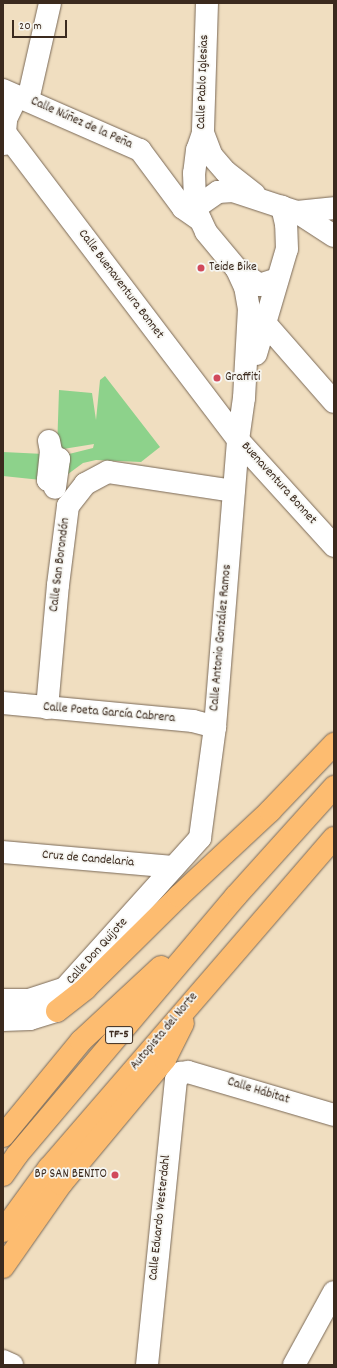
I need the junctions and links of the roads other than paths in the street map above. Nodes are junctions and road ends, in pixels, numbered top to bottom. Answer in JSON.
{"nodes":[{"id":1,"x":50,"y":3,"type":"edge"},
{"id":2,"x":207,"y":3,"type":"edge"},
{"id":3,"x":16,"y":95,"type":"edge"},
{"id":4,"x":203,"y":133,"type":"junction"},
{"id":5,"x":4,"y":138,"type":"edge"},
{"id":6,"x":258,"y":197,"type":"junction"},
{"id":7,"x":334,"y":208,"type":"edge"},
{"id":8,"x":290,"y":209,"type":"junction"},
{"id":9,"x":197,"y":214,"type":"junction"},
{"id":10,"x":330,"y":229,"type":"edge"},
{"id":11,"x":287,"y":249,"type":"junction"},
{"id":12,"x":236,"y":268,"type":"junction"},
{"id":13,"x":277,"y":278,"type":"junction"},
{"id":14,"x":264,"y":322,"type":"junction"},
{"id":15,"x":244,"y":398,"type":"junction"},
{"id":16,"x":334,"y":402,"type":"edge"},
{"id":17,"x":238,"y":440,"type":"junction"},
{"id":18,"x":49,"y":441,"type":"dead end"},
{"id":19,"x":80,"y":490,"type":"junction"},
{"id":20,"x":234,"y":491,"type":"junction"},
{"id":21,"x":334,"y":546,"type":"edge"},
{"id":22,"x":3,"y":703,"type":"edge"},
{"id":23,"x":47,"y":708,"type":"junction"},
{"id":24,"x":215,"y":726,"type":"junction"},
{"id":25,"x":334,"y":744,"type":"edge"},
{"id":26,"x":334,"y":787,"type":"edge"},
{"id":27,"x":334,"y":838,"type":"edge"},
{"id":28,"x":3,"y":852,"type":"edge"},
{"id":29,"x":173,"y":866,"type":"junction"},
{"id":30,"x":236,"y":896,"type":"junction"},
{"id":31,"x":196,"y":995,"type":"junction"},
{"id":32,"x":3,"y":1000,"type":"edge"},
{"id":33,"x":57,"y":1011,"type":"joint"},
{"id":34,"x":3,"y":1020,"type":"edge"},
{"id":35,"x":181,"y":1073,"type":"joint"},
{"id":36,"x":334,"y":1115,"type":"edge"},
{"id":37,"x":3,"y":1136,"type":"edge"},
{"id":38,"x":3,"y":1175,"type":"edge"},
{"id":39,"x":3,"y":1231,"type":"edge"},
{"id":40,"x":3,"y":1266,"type":"edge"},
{"id":41,"x":334,"y":1292,"type":"edge"},
{"id":42,"x":3,"y":1361,"type":"edge"},
{"id":43,"x":12,"y":1365,"type":"edge"},
{"id":44,"x":147,"y":1365,"type":"edge"},
{"id":45,"x":294,"y":1365,"type":"edge"}],
"edges":[{"from":1,"to":3,"type":"street"},
{"from":2,"to":4,"type":"street","name":"Calle Pablo Iglesias"},
{"from":3,"to":5,"type":"street"},
{"from":3,"to":9,"type":"street","name":"Calle Núñez de la Peña"},
{"from":4,"to":6,"type":"street"},
{"from":4,"to":9,"type":"street","name":"Calle Pablo Iglesias"},
{"from":5,"to":17,"type":"street","name":"Calle Buenaventura Bonnet"},
{"from":6,"to":8,"type":"street"},
{"from":6,"to":9,"type":"street"},
{"from":7,"to":8,"type":"street"},
{"from":8,"to":10,"type":"street"},
{"from":8,"to":11,"type":"street"},
{"from":9,"to":12,"type":"street"},
{"from":10,"to":11,"type":"street"},
{"from":11,"to":13,"type":"street","name":"Calle Antonio González Ramos"},
{"from":12,"to":13,"type":"street"},
{"from":12,"to":15,"type":"street","name":"Calle Antonio González Ramos"},
{"from":13,"to":14,"type":"street","name":"Calle Antonio González Ramos"},
{"from":14,"to":15,"type":"street","name":"Calle Antonio González Ramos"},
{"from":14,"to":16,"type":"street"},
{"from":15,"to":17,"type":"street","name":"Calle Antonio González Ramos"},
{"from":17,"to":20,"type":"street","name":"Calle Antonio González Ramos"},
{"from":17,"to":21,"type":"street","name":"Buenaventura Bonnet"},
{"from":18,"to":19,"type":"street"},
{"from":19,"to":20,"type":"street","name":"Calle San Borondón"},
{"from":19,"to":23,"type":"street","name":"Calle San Borondón"},
{"from":20,"to":24,"type":"street","name":"Calle Antonio González Ramos"},
{"from":22,"to":23,"type":"street","name":"Calle Poeta García Cabrera"},
{"from":23,"to":24,"type":"street","name":"Calle Poeta García Cabrera"},
{"from":24,"to":29,"type":"street","name":"Calle Antonio González Ramos"},
{"from":25,"to":33,"type":"highway"},
{"from":26,"to":30,"type":"highway","number":"TF-5"},
{"from":27,"to":31,"type":"highway","name":"Autopista del Norte","number":"TF-5"},
{"from":28,"to":29,"type":"street","name":"Cruz de Candelaria"},
{"from":29,"to":32,"type":"street","name":"Calle Don Quijote"},
{"from":30,"to":37,"type":"highway"},
{"from":30,"to":38,"type":"highway","number":"TF-5"},
{"from":31,"to":39,"type":"highway","name":"Autopista del Norte","number":"TF-5"},
{"from":31,"to":40,"type":"highway"},
{"from":33,"to":34,"type":"street"},
{"from":35,"to":36,"type":"street","name":"Calle Hábitat"},
{"from":35,"to":44,"type":"street","name":"Calle Eduardo Westerdahl"},
{"from":41,"to":45,"type":"street"},
{"from":42,"to":43,"type":"street"}]}
